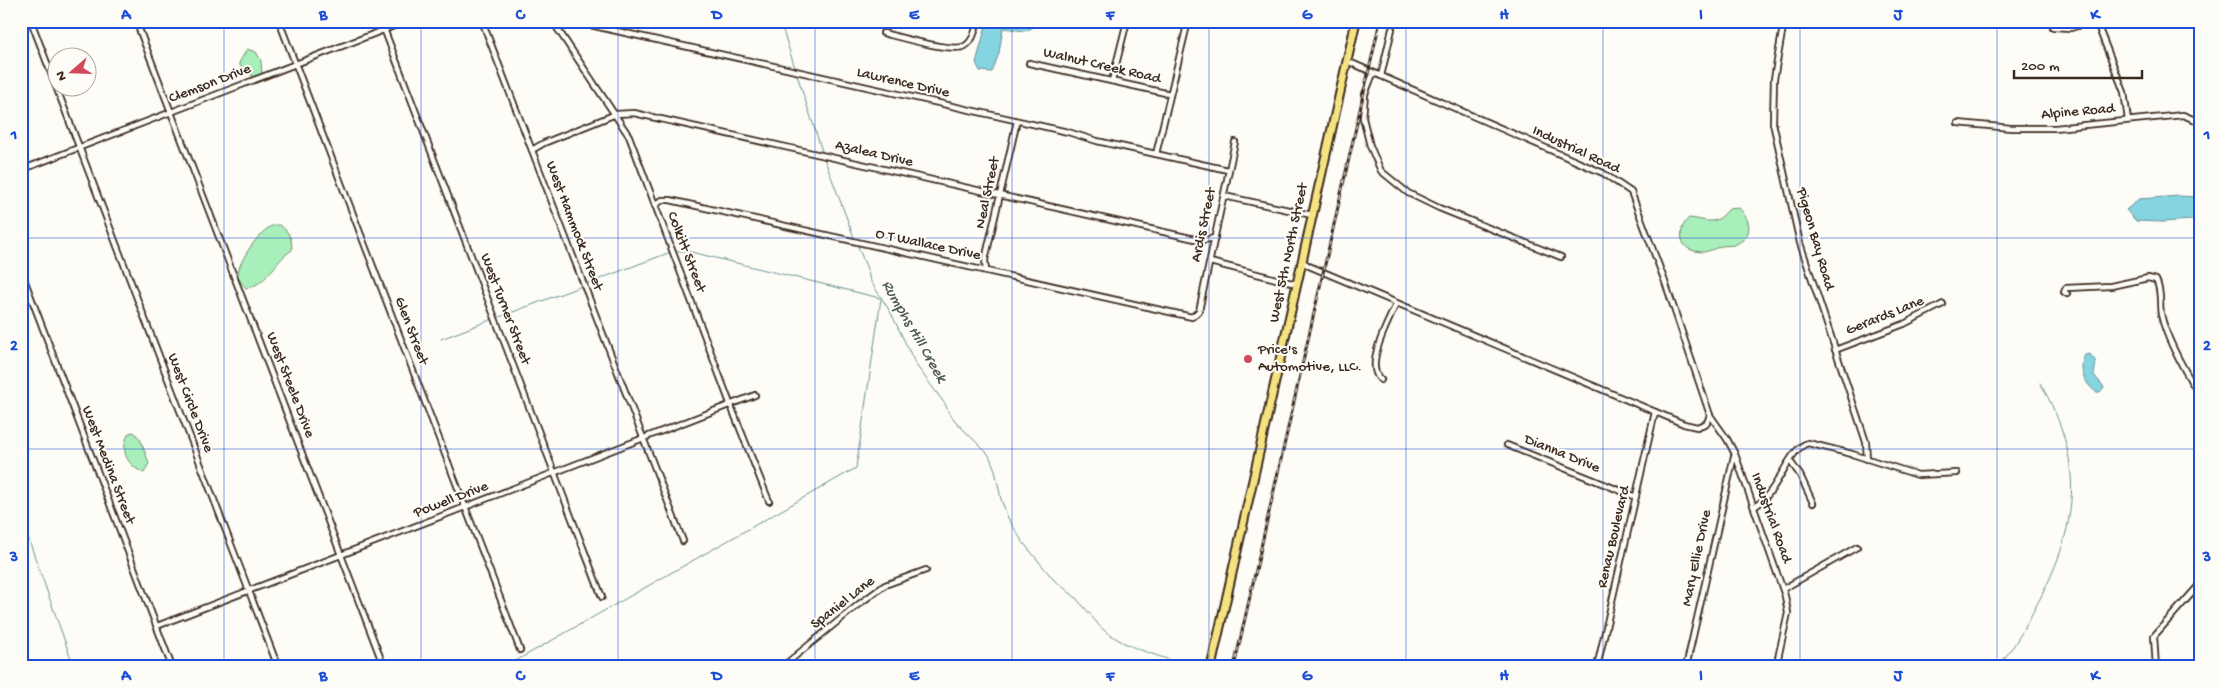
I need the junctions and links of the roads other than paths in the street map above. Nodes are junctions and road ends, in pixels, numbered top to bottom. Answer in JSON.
{"nodes":[{"id":1,"x":31,"y":21,"type":"edge"},
{"id":2,"x":136,"y":21,"type":"edge"},
{"id":3,"x":279,"y":21,"type":"edge"},
{"id":4,"x":381,"y":21,"type":"edge"},
{"id":5,"x":407,"y":21,"type":"edge"},
{"id":6,"x":482,"y":21,"type":"edge"},
{"id":7,"x":572,"y":21,"type":"edge"},
{"id":8,"x":978,"y":21,"type":"edge"},
{"id":9,"x":1127,"y":21,"type":"edge"},
{"id":10,"x":1188,"y":21,"type":"edge"},
{"id":11,"x":1356,"y":21,"type":"edge"},
{"id":12,"x":1784,"y":21,"type":"edge"},
{"id":13,"x":2094,"y":21,"type":"edge"},
{"id":14,"x":557,"y":23,"type":"edge"},
{"id":15,"x":2053,"y":27,"type":"dead end"},
{"id":16,"x":384,"y":30,"type":"junction"},
{"id":17,"x":1392,"y":30,"type":"dead end"},
{"id":18,"x":883,"y":33,"type":"dead end"},
{"id":19,"x":1347,"y":62,"type":"junction"},
{"id":20,"x":1029,"y":63,"type":"dead end"},
{"id":21,"x":296,"y":64,"type":"junction"},
{"id":22,"x":1373,"y":74,"type":"junction"},
{"id":23,"x":1381,"y":76,"type":"junction"},
{"id":24,"x":1112,"y":80,"type":"junction"},
{"id":25,"x":1171,"y":92,"type":"junction"},
{"id":26,"x":172,"y":112,"type":"junction"},
{"id":27,"x":616,"y":114,"type":"junction"},
{"id":28,"x":2128,"y":120,"type":"junction"},
{"id":29,"x":1017,"y":121,"type":"junction"},
{"id":30,"x":2200,"y":122,"type":"edge"},
{"id":31,"x":1958,"y":123,"type":"dead end"},
{"id":32,"x":1235,"y":142,"type":"dead end"},
{"id":33,"x":79,"y":147,"type":"junction"},
{"id":34,"x":532,"y":150,"type":"junction"},
{"id":35,"x":1156,"y":154,"type":"junction"},
{"id":36,"x":21,"y":170,"type":"edge"},
{"id":37,"x":1228,"y":170,"type":"junction"},
{"id":38,"x":1000,"y":195,"type":"junction"},
{"id":39,"x":1224,"y":196,"type":"junction"},
{"id":40,"x":655,"y":206,"type":"junction"},
{"id":41,"x":1312,"y":216,"type":"junction"},
{"id":42,"x":1215,"y":238,"type":"junction"},
{"id":43,"x":1561,"y":257,"type":"dead end"},
{"id":44,"x":1302,"y":260,"type":"junction"},
{"id":45,"x":1210,"y":262,"type":"junction"},
{"id":46,"x":986,"y":270,"type":"junction"},
{"id":47,"x":21,"y":271,"type":"edge"},
{"id":48,"x":1296,"y":284,"type":"junction"},
{"id":49,"x":2067,"y":294,"type":"dead end"},
{"id":50,"x":1396,"y":304,"type":"junction"},
{"id":51,"x":1943,"y":304,"type":"dead end"},
{"id":52,"x":1197,"y":313,"type":"joint"},
{"id":53,"x":1835,"y":350,"type":"junction"},
{"id":54,"x":1381,"y":380,"type":"dead end"},
{"id":55,"x":754,"y":395,"type":"dead end"},
{"id":56,"x":2200,"y":396,"type":"edge"},
{"id":57,"x":731,"y":406,"type":"junction"},
{"id":58,"x":1655,"y":412,"type":"junction"},
{"id":59,"x":1710,"y":415,"type":"junction"},
{"id":60,"x":642,"y":440,"type":"junction"},
{"id":61,"x":1507,"y":445,"type":"dead end"},
{"id":62,"x":1735,"y":454,"type":"junction"},
{"id":63,"x":1867,"y":459,"type":"junction"},
{"id":64,"x":1790,"y":461,"type":"junction"},
{"id":65,"x":1957,"y":473,"type":"dead end"},
{"id":66,"x":554,"y":474,"type":"junction"},
{"id":67,"x":1636,"y":497,"type":"junction"},
{"id":68,"x":769,"y":501,"type":"dead end"},
{"id":69,"x":1813,"y":503,"type":"dead end"},
{"id":70,"x":1754,"y":506,"type":"junction"},
{"id":71,"x":466,"y":507,"type":"junction"},
{"id":72,"x":683,"y":541,"type":"dead end"},
{"id":73,"x":1857,"y":547,"type":"dead end"},
{"id":74,"x":341,"y":555,"type":"junction"},
{"id":75,"x":926,"y":570,"type":"dead end"},
{"id":76,"x":2200,"y":584,"type":"edge"},
{"id":77,"x":1783,"y":590,"type":"junction"},
{"id":78,"x":249,"y":591,"type":"junction"},
{"id":79,"x":602,"y":597,"type":"dead end"},
{"id":80,"x":157,"y":626,"type":"junction"},
{"id":81,"x":520,"y":650,"type":"dead end"},
{"id":82,"x":172,"y":667,"type":"edge"},
{"id":83,"x":278,"y":667,"type":"edge"},
{"id":84,"x":384,"y":667,"type":"edge"},
{"id":85,"x":782,"y":667,"type":"edge"},
{"id":86,"x":1211,"y":667,"type":"edge"},
{"id":87,"x":1597,"y":667,"type":"edge"},
{"id":88,"x":1686,"y":667,"type":"edge"},
{"id":89,"x":1776,"y":667,"type":"edge"},
{"id":90,"x":2156,"y":667,"type":"edge"}],
"edges":[{"from":1,"to":33,"type":"street","name":"West Circle Drive"},
{"from":2,"to":26,"type":"street","name":"West Steele Drive"},
{"from":3,"to":21,"type":"street","name":"Glen Street"},
{"from":4,"to":16,"type":"street","name":"West Turner Street"},
{"from":5,"to":16,"type":"street","name":"Clemson Drive"},
{"from":6,"to":34,"type":"street","name":"West Hammock Street"},
{"from":7,"to":29,"type":"street","name":"Lawrence Drive"},
{"from":8,"to":18,"type":"street"},
{"from":9,"to":24,"type":"street"},
{"from":10,"to":25,"type":"street"},
{"from":11,"to":19,"type":"main road","name":"West 5th North Street"},
{"from":12,"to":53,"type":"street","name":"Pigeon Bay Road"},
{"from":13,"to":15,"type":"street"},
{"from":13,"to":28,"type":"street"},
{"from":14,"to":27,"type":"street","name":"Colkitt Street"},
{"from":16,"to":21,"type":"street","name":"Clemson Drive"},
{"from":16,"to":66,"type":"street","name":"West Turner Street"},
{"from":17,"to":23,"type":"street"},
{"from":19,"to":22,"type":"street","name":"Industrial Road"},
{"from":19,"to":41,"type":"main road","name":"West 5th North Street"},
{"from":20,"to":24,"type":"street","name":"Walnut Creek Road"},
{"from":21,"to":26,"type":"street","name":"Clemson Drive"},
{"from":21,"to":71,"type":"street","name":"Glen Street"},
{"from":22,"to":23,"type":"street","name":"Industrial Road"},
{"from":22,"to":43,"type":"street"},
{"from":23,"to":59,"type":"street","name":"Industrial Road"},
{"from":24,"to":25,"type":"street","name":"Walnut Creek Road"},
{"from":25,"to":35,"type":"street"},
{"from":26,"to":33,"type":"street","name":"Clemson Drive"},
{"from":26,"to":74,"type":"street","name":"West Steele Drive"},
{"from":27,"to":34,"type":"street","name":"Azalea Drive"},
{"from":27,"to":38,"type":"street","name":"Azalea Drive"},
{"from":27,"to":40,"type":"street","name":"Colkitt Street"},
{"from":28,"to":30,"type":"street","name":"Alpine Road"},
{"from":28,"to":31,"type":"street","name":"Alpine Road"},
{"from":29,"to":35,"type":"street","name":"Lawrence Drive"},
{"from":29,"to":38,"type":"street","name":"Neal Street"},
{"from":32,"to":37,"type":"street","name":"Ardis Street"},
{"from":33,"to":36,"type":"street","name":"Clemson Drive"},
{"from":33,"to":78,"type":"street","name":"West Circle Drive"},
{"from":34,"to":60,"type":"street","name":"West Hammock Street"},
{"from":35,"to":37,"type":"street","name":"Lawrence Drive"},
{"from":37,"to":39,"type":"street","name":"Ardis Street"},
{"from":38,"to":42,"type":"street","name":"Azalea Drive"},
{"from":38,"to":46,"type":"street","name":"Neal Street"},
{"from":39,"to":41,"type":"street"},
{"from":39,"to":42,"type":"street","name":"Ardis Street"},
{"from":40,"to":46,"type":"street","name":"O T Wallace Drive"},
{"from":40,"to":57,"type":"street","name":"Colkitt Street"},
{"from":41,"to":44,"type":"main road","name":"West 5th North Street"},
{"from":42,"to":45,"type":"street","name":"Ardis Street"},
{"from":44,"to":48,"type":"main road","name":"West 5th North Street"},
{"from":44,"to":50,"type":"street"},
{"from":45,"to":48,"type":"street"},
{"from":45,"to":52,"type":"street","name":"Ardis Street"},
{"from":46,"to":52,"type":"street","name":"O T Wallace Drive"},
{"from":47,"to":80,"type":"street","name":"West Medina Street"},
{"from":48,"to":86,"type":"main road","name":"West 5th North Street"},
{"from":49,"to":56,"type":"street"},
{"from":50,"to":54,"type":"street"},
{"from":50,"to":58,"type":"street"},
{"from":51,"to":53,"type":"street","name":"Gerards Lane"},
{"from":53,"to":63,"type":"street","name":"Pigeon Bay Road"},
{"from":55,"to":57,"type":"street","name":"Powell Drive"},
{"from":57,"to":60,"type":"street","name":"Powell Drive"},
{"from":57,"to":68,"type":"street","name":"Colkitt Street"},
{"from":58,"to":59,"type":"street"},
{"from":58,"to":67,"type":"street","name":"Renau Boulevard"},
{"from":59,"to":62,"type":"street","name":"Industrial Road"},
{"from":60,"to":66,"type":"street","name":"Powell Drive"},
{"from":60,"to":72,"type":"street","name":"West Hammock Street"},
{"from":61,"to":67,"type":"street","name":"Dianna Drive"},
{"from":62,"to":70,"type":"street","name":"Industrial Road"},
{"from":62,"to":88,"type":"street","name":"Mary Ellie Drive"},
{"from":63,"to":64,"type":"street"},
{"from":63,"to":65,"type":"street"},
{"from":64,"to":69,"type":"street"},
{"from":64,"to":70,"type":"street"},
{"from":66,"to":71,"type":"street","name":"Powell Drive"},
{"from":66,"to":79,"type":"street","name":"West Turner Street"},
{"from":67,"to":87,"type":"street","name":"Renau Boulevard"},
{"from":70,"to":77,"type":"street","name":"Industrial Road"},
{"from":71,"to":74,"type":"street","name":"Powell Drive"},
{"from":71,"to":81,"type":"street","name":"Glen Street"},
{"from":73,"to":77,"type":"street"},
{"from":74,"to":78,"type":"street","name":"Powell Drive"},
{"from":74,"to":84,"type":"street","name":"West Steele Drive"},
{"from":75,"to":85,"type":"street","name":"Spaniel Lane"},
{"from":76,"to":90,"type":"street"},
{"from":77,"to":89,"type":"street","name":"Industrial Road"},
{"from":78,"to":80,"type":"street","name":"Powell Drive"},
{"from":78,"to":83,"type":"street","name":"West Circle Drive"},
{"from":80,"to":82,"type":"street","name":"West Medina Street"}]}
